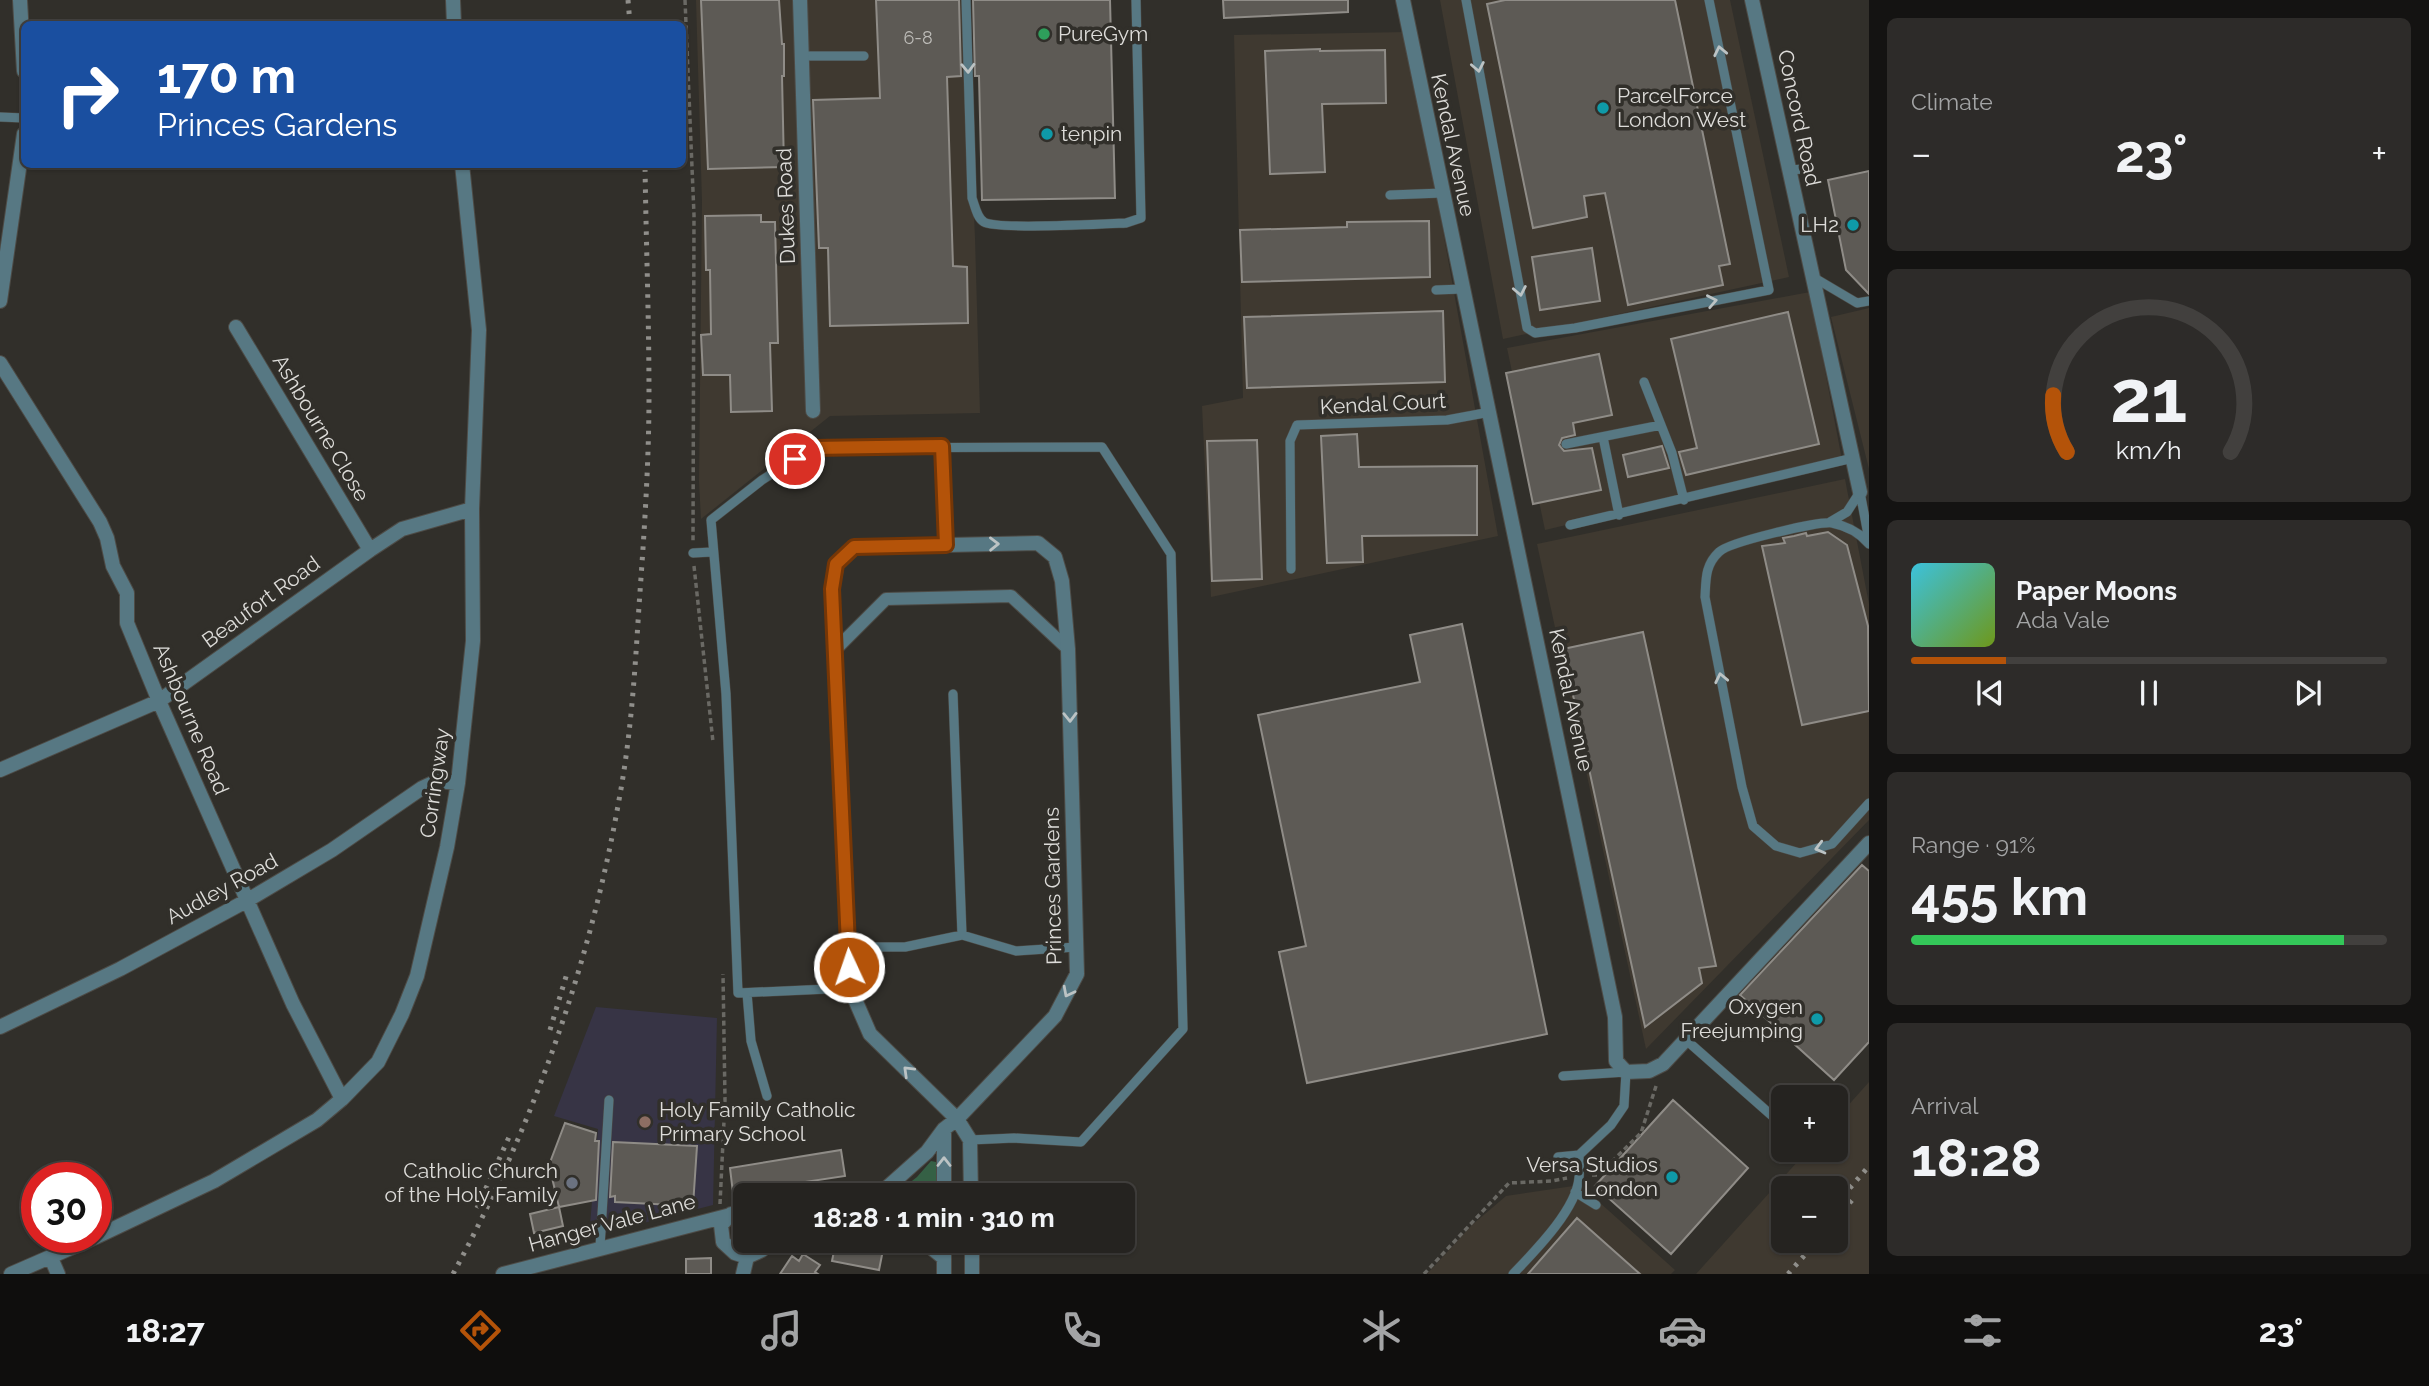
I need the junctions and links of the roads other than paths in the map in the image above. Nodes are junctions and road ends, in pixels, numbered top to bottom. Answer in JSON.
{"nodes":[{"id":1,"x":20,"y":0,"type":"edge"},
{"id":2,"x":453,"y":0,"type":"edge"},
{"id":3,"x":800,"y":0,"type":"edge"},
{"id":4,"x":966,"y":0,"type":"edge"},
{"id":5,"x":1136,"y":0,"type":"edge"},
{"id":6,"x":1403,"y":0,"type":"edge"},
{"id":7,"x":1466,"y":0,"type":"edge"},
{"id":8,"x":1709,"y":0,"type":"edge"},
{"id":9,"x":1752,"y":0,"type":"edge"},
{"id":10,"x":21,"y":21,"type":"edge"},
{"id":11,"x":454,"y":21,"type":"edge"},
{"id":12,"x":864,"y":55,"type":"dead end"},
{"id":13,"x":802,"y":56,"type":"junction"},
{"id":14,"x":0,"y":117,"type":"edge"},
{"id":15,"x":21,"y":118,"type":"edge"},
{"id":16,"x":21,"y":155,"type":"edge"},
{"id":17,"x":462,"y":168,"type":"edge"},
{"id":18,"x":1442,"y":193,"type":"junction"},
{"id":19,"x":1390,"y":195,"type":"dead end"},
{"id":20,"x":1813,"y":277,"type":"junction"},
{"id":21,"x":1462,"y":289,"type":"junction"},
{"id":22,"x":1436,"y":290,"type":"dead end"},
{"id":23,"x":0,"y":301,"type":"edge"},
{"id":24,"x":1869,"y":301,"type":"edge"},
{"id":25,"x":236,"y":327,"type":"dead end"},
{"id":26,"x":0,"y":363,"type":"edge"},
{"id":27,"x":1644,"y":382,"type":"dead end"},
{"id":28,"x":813,"y":411,"type":"dead end"},
{"id":29,"x":1490,"y":412,"type":"junction"},
{"id":30,"x":1661,"y":425,"type":"junction"},
{"id":31,"x":1603,"y":437,"type":"junction"},
{"id":32,"x":1566,"y":444,"type":"dead end"},
{"id":33,"x":942,"y":446,"type":"junction"},
{"id":34,"x":1853,"y":458,"type":"junction"},
{"id":35,"x":1860,"y":492,"type":"junction"},
{"id":36,"x":1684,"y":500,"type":"junction"},
{"id":37,"x":472,"y":509,"type":"junction"},
{"id":38,"x":1619,"y":514,"type":"junction"},
{"id":39,"x":1830,"y":522,"type":"junction"},
{"id":40,"x":1570,"y":526,"type":"dead end"},
{"id":41,"x":1869,"y":542,"type":"edge"},
{"id":42,"x":946,"y":545,"type":"junction"},
{"id":43,"x":370,"y":550,"type":"junction"},
{"id":44,"x":712,"y":552,"type":"junction"},
{"id":45,"x":693,"y":553,"type":"dead end"},
{"id":46,"x":1291,"y":569,"type":"dead end"},
{"id":47,"x":1068,"y":649,"type":"junction"},
{"id":48,"x":835,"y":650,"type":"junction"},
{"id":49,"x":953,"y":694,"type":"dead end"},
{"id":50,"x":159,"y":701,"type":"junction"},
{"id":51,"x":0,"y":770,"type":"edge"},
{"id":52,"x":458,"y":783,"type":"junction"},
{"id":53,"x":1869,"y":803,"type":"edge"},
{"id":54,"x":1869,"y":843,"type":"edge"},
{"id":55,"x":248,"y":900,"type":"junction"},
{"id":56,"x":962,"y":935,"type":"junction"},
{"id":57,"x":848,"y":947,"type":"junction"},
{"id":58,"x":1076,"y":947,"type":"junction"},
{"id":59,"x":850,"y":988,"type":"junction"},
{"id":60,"x":747,"y":993,"type":"junction"},
{"id":61,"x":0,"y":1027,"type":"edge"},
{"id":62,"x":1685,"y":1040,"type":"junction"},
{"id":63,"x":1626,"y":1073,"type":"junction"},
{"id":64,"x":1563,"y":1076,"type":"dead end"},
{"id":65,"x":767,"y":1096,"type":"dead end"},
{"id":66,"x":342,"y":1099,"type":"junction"},
{"id":67,"x":609,"y":1100,"type":"dead end"},
{"id":68,"x":1771,"y":1114,"type":"edge"},
{"id":69,"x":957,"y":1119,"type":"junction"},
{"id":70,"x":944,"y":1129,"type":"junction"},
{"id":71,"x":970,"y":1140,"type":"junction"},
{"id":72,"x":1579,"y":1155,"type":"junction"},
{"id":73,"x":1558,"y":1157,"type":"dead end"},
{"id":74,"x":892,"y":1183,"type":"edge"},
{"id":75,"x":944,"y":1183,"type":"edge"},
{"id":76,"x":971,"y":1183,"type":"edge"},
{"id":77,"x":1575,"y":1192,"type":"junction"},
{"id":78,"x":1596,"y":1205,"type":"dead end"},
{"id":79,"x":733,"y":1216,"type":"edge"},
{"id":80,"x":112,"y":1229,"type":"edge"},
{"id":81,"x":600,"y":1247,"type":"junction"},
{"id":82,"x":733,"y":1251,"type":"edge"},
{"id":83,"x":62,"y":1253,"type":"edge"},
{"id":84,"x":735,"y":1253,"type":"edge"},
{"id":85,"x":758,"y":1253,"type":"edge"},
{"id":86,"x":938,"y":1253,"type":"edge"},
{"id":87,"x":944,"y":1253,"type":"edge"},
{"id":88,"x":971,"y":1253,"type":"edge"},
{"id":89,"x":747,"y":1256,"type":"junction"},
{"id":90,"x":51,"y":1258,"type":"junction"},
{"id":91,"x":944,"y":1258,"type":"junction"},
{"id":92,"x":10,"y":1274,"type":"edge"},
{"id":93,"x":58,"y":1274,"type":"edge"},
{"id":94,"x":503,"y":1274,"type":"edge"},
{"id":95,"x":743,"y":1274,"type":"edge"},
{"id":96,"x":944,"y":1274,"type":"edge"},
{"id":97,"x":972,"y":1274,"type":"edge"},
{"id":98,"x":1513,"y":1274,"type":"edge"}],
"edges":[{"from":1,"to":10,"type":"street"},
{"from":2,"to":11,"type":"street"},
{"from":3,"to":13,"type":"street","name":"Dukes Road"},
{"from":4,"to":5,"type":"lane","one_way":true},
{"from":6,"to":18,"type":"street","name":"Kendal Avenue"},
{"from":7,"to":8,"type":"lane","one_way":true},
{"from":9,"to":20,"type":"street","name":"Concord Road"},
{"from":12,"to":13,"type":"lane"},
{"from":13,"to":28,"type":"street","name":"Dukes Road"},
{"from":14,"to":15,"type":"lane"},
{"from":16,"to":23,"type":"street"},
{"from":17,"to":37,"type":"street","name":"Corringway"},
{"from":18,"to":19,"type":"lane"},
{"from":18,"to":21,"type":"street","name":"Kendal Avenue"},
{"from":20,"to":24,"type":"lane"},
{"from":20,"to":34,"type":"street","name":"Concord Road"},
{"from":21,"to":22,"type":"lane"},
{"from":21,"to":29,"type":"street","name":"Kendal Avenue"},
{"from":25,"to":43,"type":"street","name":"Ashbourne Close"},
{"from":26,"to":50,"type":"street","name":"Ashbourne Road"},
{"from":27,"to":30,"type":"lane"},
{"from":29,"to":46,"type":"lane","name":"Kendal Court"},
{"from":29,"to":63,"type":"street","name":"Kendal Avenue"},
{"from":30,"to":31,"type":"lane"},
{"from":30,"to":36,"type":"lane"},
{"from":31,"to":32,"type":"lane"},
{"from":31,"to":38,"type":"lane"},
{"from":33,"to":42,"type":"lane"},
{"from":33,"to":44,"type":"lane"},
{"from":33,"to":71,"type":"lane"},
{"from":34,"to":35,"type":"street","name":"Concord Road"},
{"from":34,"to":36,"type":"lane"},
{"from":35,"to":39,"type":"lane"},
{"from":35,"to":41,"type":"lane"},
{"from":36,"to":38,"type":"lane"},
{"from":37,"to":43,"type":"street","name":"Beaufort Road"},
{"from":37,"to":52,"type":"street","name":"Corringway"},
{"from":38,"to":40,"type":"lane"},
{"from":39,"to":41,"type":"lane"},
{"from":53,"to":39,"type":"lane","one_way":true},
{"from":42,"to":47,"type":"street","name":"Princes Gardens","one_way":true},
{"from":42,"to":48,"type":"street","name":"Princes Gardens"},
{"from":43,"to":50,"type":"street","name":"Beaufort Road"},
{"from":44,"to":45,"type":"lane"},
{"from":44,"to":60,"type":"lane"},
{"from":47,"to":48,"type":"street"},
{"from":47,"to":58,"type":"street","name":"Princes Gardens","one_way":true},
{"from":48,"to":57,"type":"street","name":"Princes Gardens"},
{"from":49,"to":56,"type":"lane"},
{"from":50,"to":51,"type":"street","name":"Beaufort Road"},
{"from":50,"to":55,"type":"street","name":"Ashbourne Road"},
{"from":52,"to":55,"type":"street","name":"Audley Road"},
{"from":52,"to":66,"type":"street","name":"Corringway"},
{"from":54,"to":62,"type":"street"},
{"from":55,"to":61,"type":"street","name":"Audley Road"},
{"from":55,"to":66,"type":"street","name":"Ashbourne Road"},
{"from":56,"to":57,"type":"lane"},
{"from":56,"to":58,"type":"lane"},
{"from":57,"to":59,"type":"street","name":"Princes Gardens"},
{"from":58,"to":69,"type":"street","name":"Princes Gardens","one_way":true},
{"from":59,"to":60,"type":"lane"},
{"from":69,"to":59,"type":"street","name":"Princes Gardens","one_way":true},
{"from":60,"to":65,"type":"lane"},
{"from":62,"to":63,"type":"street"},
{"from":62,"to":68,"type":"lane"},
{"from":63,"to":64,"type":"lane"},
{"from":63,"to":72,"type":"lane"},
{"from":66,"to":80,"type":"street","name":"Corringway"},
{"from":67,"to":81,"type":"lane"},
{"from":69,"to":70,"type":"street","name":"Princes Gardens"},
{"from":69,"to":71,"type":"street","name":"Princes Gardens"},
{"from":70,"to":74,"type":"street","name":"Princes Gardens"},
{"from":75,"to":70,"type":"street","one_way":true},
{"from":71,"to":76,"type":"street"},
{"from":72,"to":73,"type":"lane"},
{"from":72,"to":77,"type":"lane"},
{"from":77,"to":78,"type":"lane"},
{"from":77,"to":98,"type":"lane"},
{"from":79,"to":81,"type":"street","name":"Hanger Vale Lane"},
{"from":79,"to":82,"type":"street"},
{"from":81,"to":94,"type":"street","name":"Hanger Vale Lane"},
{"from":83,"to":90,"type":"street","name":"Corringway"},
{"from":84,"to":89,"type":"street"},
{"from":85,"to":89,"type":"street"},
{"from":86,"to":91,"type":"street"},
{"from":87,"to":91,"type":"street"},
{"from":88,"to":97,"type":"street"},
{"from":89,"to":95,"type":"street"},
{"from":90,"to":92,"type":"street","name":"Corringway"},
{"from":90,"to":93,"type":"street"},
{"from":91,"to":96,"type":"street"}]}
